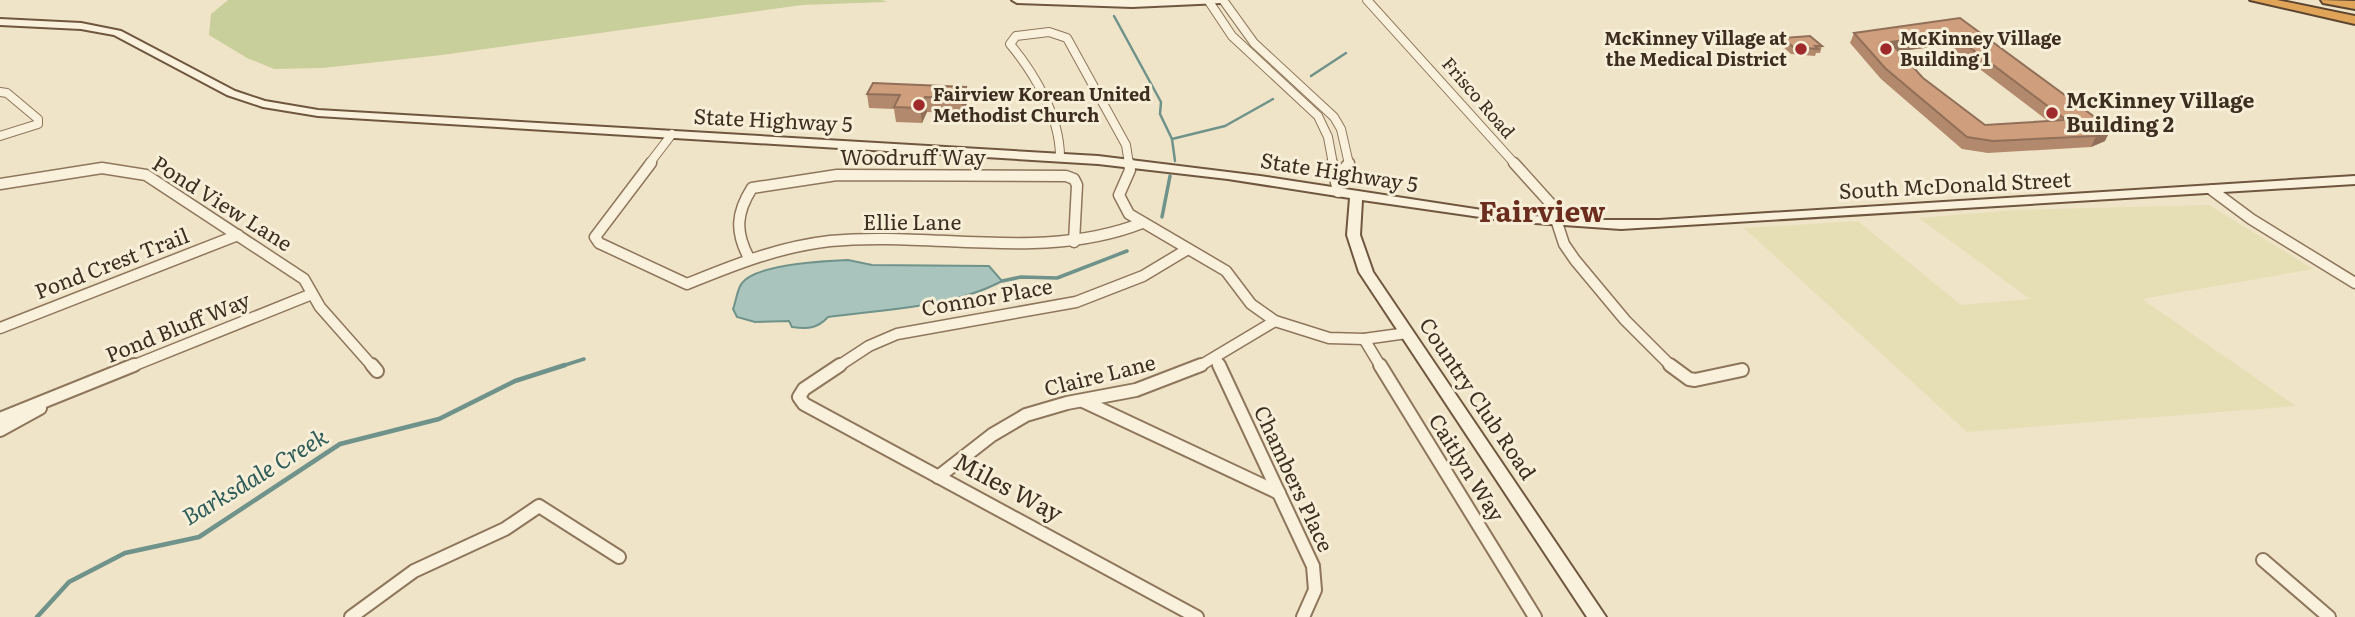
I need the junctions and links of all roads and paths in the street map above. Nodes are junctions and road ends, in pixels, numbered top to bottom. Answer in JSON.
{"nodes":[{"id":1,"x":1017,"y":0,"type":"edge"},
{"id":2,"x":1111,"y":0,"type":"edge"},
{"id":3,"x":1208,"y":0,"type":"edge"},
{"id":4,"x":1222,"y":0,"type":"edge"},
{"id":5,"x":1367,"y":0,"type":"edge"},
{"id":6,"x":2257,"y":0,"type":"edge"},
{"id":7,"x":2266,"y":0,"type":"edge"},
{"id":8,"x":2328,"y":0,"type":"edge"},
{"id":9,"x":1063,"y":2,"type":"junction"},
{"id":10,"x":2355,"y":2,"type":"edge"},
{"id":11,"x":2355,"y":19,"type":"edge"},
{"id":12,"x":0,"y":22,"type":"edge"},
{"id":13,"x":1292,"y":75,"type":"junction"},
{"id":14,"x":1279,"y":77,"type":"junction"},
{"id":15,"x":0,"y":92,"type":"edge"},
{"id":16,"x":672,"y":134,"type":"junction"},
{"id":17,"x":0,"y":136,"type":"edge"},
{"id":18,"x":1060,"y":157,"type":"junction"},
{"id":19,"x":1130,"y":163,"type":"junction"},
{"id":20,"x":1339,"y":175,"type":"junction"},
{"id":21,"x":2355,"y":180,"type":"edge"},
{"id":22,"x":0,"y":184,"type":"edge"},
{"id":23,"x":2212,"y":190,"type":"junction"},
{"id":24,"x":1338,"y":192,"type":"junction"},
{"id":25,"x":1357,"y":195,"type":"junction"},
{"id":26,"x":1142,"y":223,"type":"junction"},
{"id":27,"x":1557,"y":223,"type":"junction"},
{"id":28,"x":238,"y":235,"type":"junction"},
{"id":29,"x":1074,"y":242,"type":"junction"},
{"id":30,"x":1188,"y":249,"type":"junction"},
{"id":31,"x":749,"y":258,"type":"junction"},
{"id":32,"x":2355,"y":282,"type":"edge"},
{"id":33,"x":313,"y":294,"type":"junction"},
{"id":34,"x":1275,"y":321,"type":"junction"},
{"id":35,"x":0,"y":328,"type":"edge"},
{"id":36,"x":1407,"y":333,"type":"junction"},
{"id":37,"x":1364,"y":339,"type":"junction"},
{"id":38,"x":1216,"y":359,"type":"junction"},
{"id":39,"x":1742,"y":370,"type":"dead end"},
{"id":40,"x":377,"y":371,"type":"dead end"},
{"id":41,"x":799,"y":397,"type":"joint"},
{"id":42,"x":57,"y":398,"type":"junction"},
{"id":43,"x":1083,"y":401,"type":"junction"},
{"id":44,"x":0,"y":419,"type":"edge"},
{"id":45,"x":0,"y":430,"type":"edge"},
{"id":46,"x":938,"y":477,"type":"junction"},
{"id":47,"x":1279,"y":493,"type":"junction"},
{"id":48,"x":619,"y":558,"type":"dead end"},
{"id":49,"x":2263,"y":560,"type":"dead end"},
{"id":50,"x":351,"y":617,"type":"edge"},
{"id":51,"x":1197,"y":617,"type":"edge"},
{"id":52,"x":1303,"y":617,"type":"edge"},
{"id":53,"x":1535,"y":617,"type":"edge"},
{"id":54,"x":1597,"y":617,"type":"edge"},
{"id":55,"x":2329,"y":617,"type":"edge"}],
"edges":[{"from":1,"to":9,"type":"main road"},
{"from":2,"to":9,"type":"main road"},
{"from":3,"to":4,"type":"main road"},
{"from":3,"to":9,"type":"main road"},
{"from":3,"to":14,"type":"street"},
{"from":4,"to":13,"type":"street"},
{"from":5,"to":27,"type":"street","name":"Frisco Road"},
{"from":6,"to":11,"type":"highway"},
{"from":7,"to":11,"type":"highway"},
{"from":8,"to":10,"type":"highway"},
{"from":12,"to":16,"type":"main road","name":"State Highway 5"},
{"from":13,"to":14,"type":"street"},
{"from":13,"to":20,"type":"street"},
{"from":14,"to":20,"type":"street"},
{"from":15,"to":17,"type":"street"},
{"from":16,"to":18,"type":"main road","name":"State Highway 5"},
{"from":16,"to":31,"type":"street","name":"Ellie Lane"},
{"from":18,"to":19,"type":"main road","name":"State Highway 5"},
{"from":18,"to":19,"type":"street"},
{"from":19,"to":24,"type":"main road","name":"State Highway 5"},
{"from":19,"to":26,"type":"street"},
{"from":20,"to":24,"type":"street"},
{"from":21,"to":23,"type":"main road","name":"South McDonald Street"},
{"from":22,"to":28,"type":"street","name":"Pond View Lane"},
{"from":23,"to":27,"type":"main road","name":"South McDonald Street"},
{"from":23,"to":32,"type":"street"},
{"from":24,"to":25,"type":"main road","name":"State Highway 5"},
{"from":25,"to":27,"type":"main road","name":"State Highway 5"},
{"from":25,"to":36,"type":"main road","name":"Country Club Road"},
{"from":26,"to":29,"type":"street","name":"Ellie Lane"},
{"from":26,"to":30,"type":"street"},
{"from":27,"to":39,"type":"street","name":"Frisco Road"},
{"from":28,"to":33,"type":"street","name":"Pond View Lane"},
{"from":28,"to":35,"type":"street","name":"Pond Crest Trail"},
{"from":29,"to":31,"type":"street","name":"Ellie Lane"},
{"from":29,"to":31,"type":"street","name":"Woodruff Way"},
{"from":30,"to":34,"type":"street"},
{"from":30,"to":41,"type":"street","name":"Connor Place"},
{"from":33,"to":40,"type":"street","name":"Pond View Lane"},
{"from":33,"to":42,"type":"street","name":"Pond Bluff Way"},
{"from":34,"to":37,"type":"street"},
{"from":34,"to":38,"type":"street","name":"Claire Lane"},
{"from":36,"to":37,"type":"street"},
{"from":36,"to":54,"type":"main road","name":"Country Club Road"},
{"from":37,"to":53,"type":"street","name":"Caitlyn Way"},
{"from":38,"to":43,"type":"street","name":"Claire Lane"},
{"from":38,"to":47,"type":"street","name":"Chambers Place"},
{"from":41,"to":46,"type":"street","name":"Miles Way"},
{"from":42,"to":44,"type":"street","name":"Pond Bluff Way"},
{"from":42,"to":45,"type":"street","name":"Pond Bluff Way"},
{"from":43,"to":46,"type":"street","name":"Claire Lane"},
{"from":43,"to":47,"type":"street"},
{"from":46,"to":51,"type":"street","name":"Miles Way"},
{"from":47,"to":52,"type":"street","name":"Chambers Place"},
{"from":48,"to":50,"type":"street"},
{"from":49,"to":55,"type":"street"}]}
